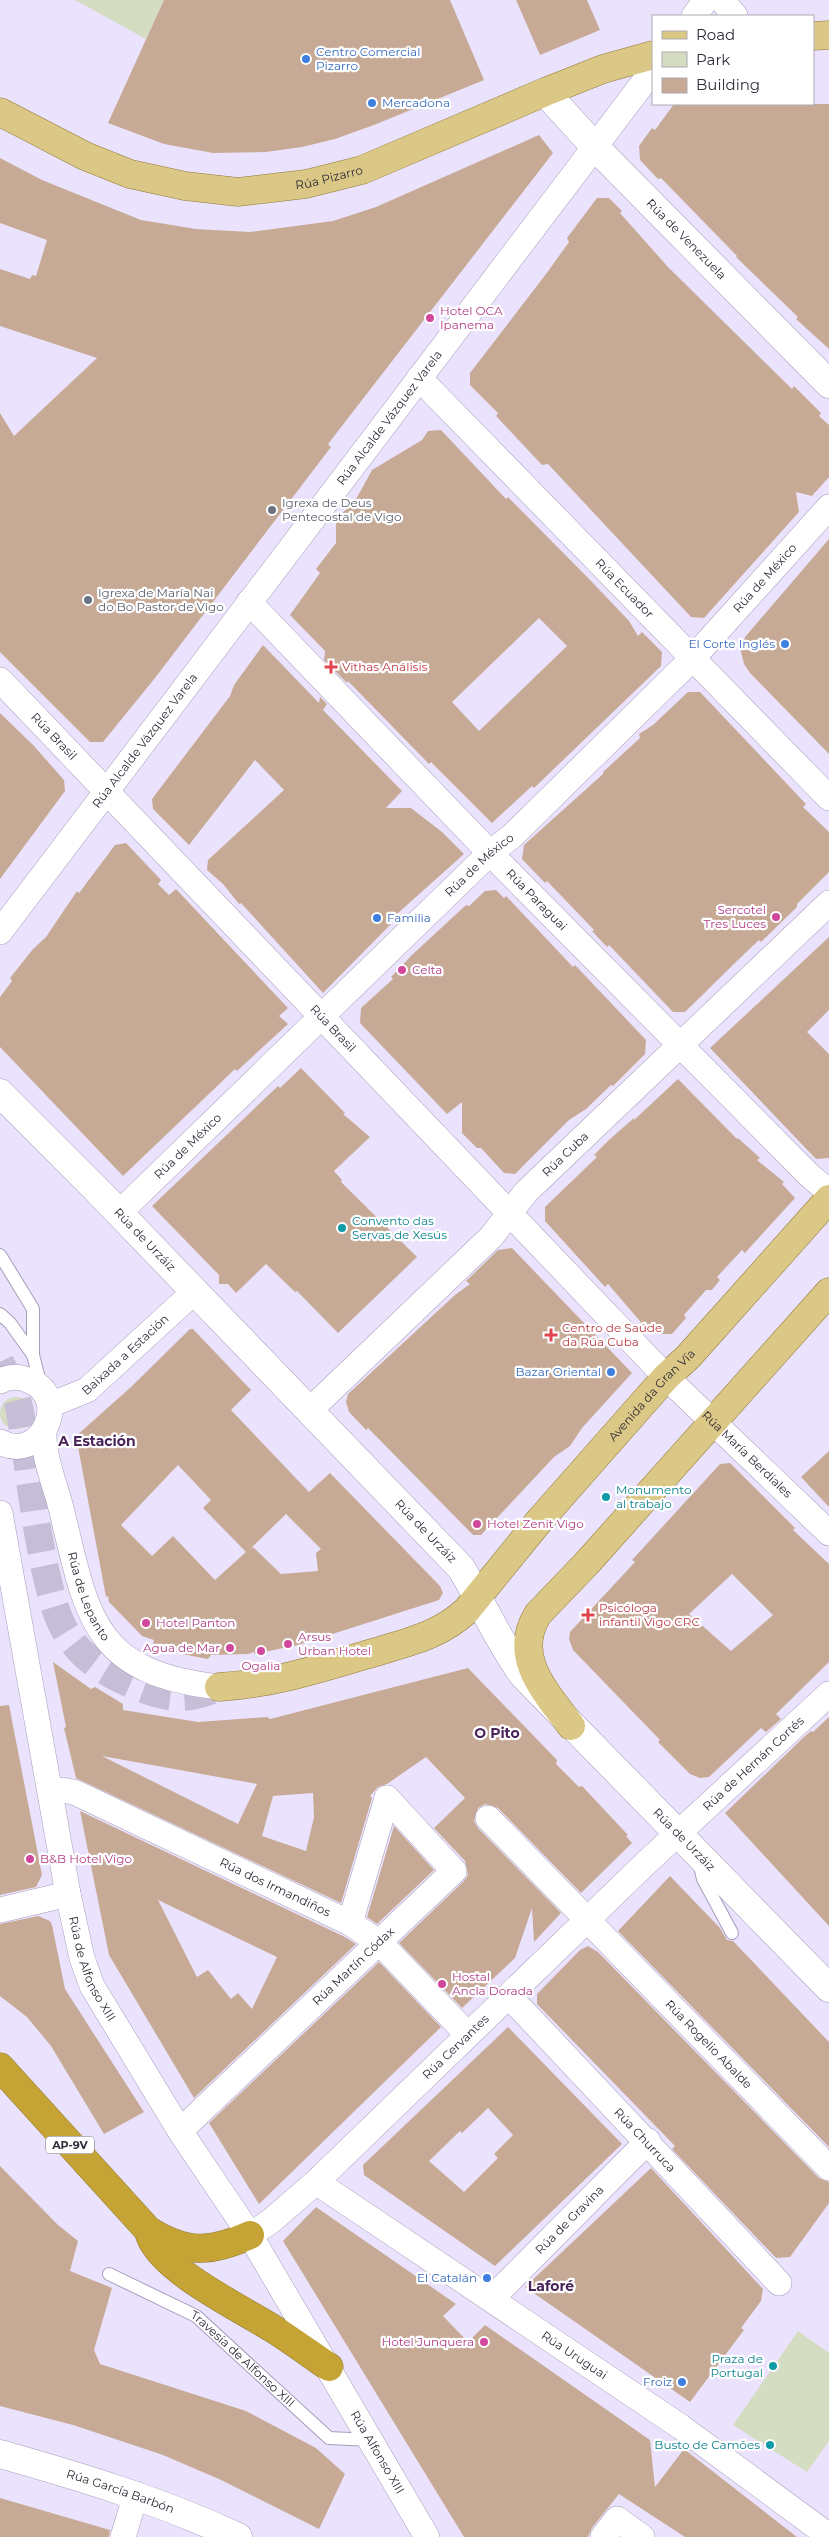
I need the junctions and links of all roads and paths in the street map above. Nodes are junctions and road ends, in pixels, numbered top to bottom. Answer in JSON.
{"nodes":[{"id":1,"x":706,"y":0,"type":"edge"},
{"id":2,"x":722,"y":0,"type":"edge"},
{"id":3,"x":695,"y":15,"type":"edge"},
{"id":4,"x":734,"y":15,"type":"edge"},
{"id":5,"x":829,"y":35,"type":"edge"},
{"id":6,"x":814,"y":36,"type":"edge"},
{"id":7,"x":652,"y":55,"type":"edge"},
{"id":8,"x":652,"y":71,"type":"edge"},
{"id":9,"x":545,"y":92,"type":"junction"},
{"id":10,"x":0,"y":112,"type":"edge"},
{"id":11,"x":596,"y":148,"type":"junction"},
{"id":12,"x":419,"y":378,"type":"junction"},
{"id":13,"x":829,"y":384,"type":"edge"},
{"id":14,"x":829,"y":507,"type":"edge"},
{"id":15,"x":249,"y":602,"type":"junction"},
{"id":16,"x":693,"y":658,"type":"junction"},
{"id":17,"x":0,"y":680,"type":"edge"},
{"id":18,"x":106,"y":793,"type":"junction"},
{"id":19,"x":829,"y":798,"type":"edge"},
{"id":20,"x":490,"y":853,"type":"junction"},
{"id":21,"x":826,"y":910,"type":"edge"},
{"id":22,"x":0,"y":932,"type":"edge"},
{"id":23,"x":321,"y":1017,"type":"junction"},
{"id":24,"x":680,"y":1044,"type":"junction"},
{"id":25,"x":0,"y":1093,"type":"edge"},
{"id":26,"x":829,"y":1192,"type":"edge"},
{"id":27,"x":829,"y":1198,"type":"edge"},
{"id":28,"x":119,"y":1213,"type":"junction"},
{"id":29,"x":508,"y":1213,"type":"junction"},
{"id":30,"x":0,"y":1255,"type":"edge"},
{"id":31,"x":194,"y":1292,"type":"junction"},
{"id":32,"x":829,"y":1292,"type":"edge"},
{"id":33,"x":0,"y":1314,"type":"edge"},
{"id":34,"x":33,"y":1355,"type":"junction"},
{"id":35,"x":666,"y":1377,"type":"junction"},
{"id":36,"x":1,"y":1379,"type":"edge"},
{"id":37,"x":46,"y":1397,"type":"junction"},
{"id":38,"x":310,"y":1410,"type":"junction"},
{"id":39,"x":712,"y":1423,"type":"junction"},
{"id":40,"x":44,"y":1431,"type":"junction"},
{"id":41,"x":0,"y":1442,"type":"edge"},
{"id":42,"x":0,"y":1513,"type":"edge"},
{"id":43,"x":829,"y":1532,"type":"edge"},
{"id":44,"x":477,"y":1595,"type":"junction"},
{"id":45,"x":219,"y":1688,"type":"joint"},
{"id":46,"x":829,"y":1694,"type":"edge"},
{"id":47,"x":571,"y":1726,"type":"junction"},
{"id":48,"x":52,"y":1795,"type":"junction"},
{"id":49,"x":488,"y":1818,"type":"dead end"},
{"id":50,"x":687,"y":1841,"type":"junction"},
{"id":51,"x":68,"y":1894,"type":"junction"},
{"id":52,"x":0,"y":1910,"type":"edge"},
{"id":53,"x":587,"y":1921,"type":"junction"},
{"id":54,"x":350,"y":1923,"type":"junction"},
{"id":55,"x":732,"y":1933,"type":"dead end"},
{"id":56,"x":380,"y":1943,"type":"junction"},
{"id":57,"x":829,"y":1988,"type":"edge"},
{"id":58,"x":509,"y":1996,"type":"junction"},
{"id":59,"x":468,"y":2035,"type":"junction"},
{"id":60,"x":0,"y":2068,"type":"edge"},
{"id":61,"x":180,"y":2131,"type":"junction"},
{"id":62,"x":648,"y":2141,"type":"junction"},
{"id":63,"x":829,"y":2168,"type":"edge"},
{"id":64,"x":316,"y":2182,"type":"junction"},
{"id":65,"x":144,"y":2226,"type":"junction"},
{"id":66,"x":250,"y":2235,"type":"junction"},
{"id":67,"x":109,"y":2274,"type":"dead end"},
{"id":68,"x":780,"y":2283,"type":"dead end"},
{"id":69,"x":492,"y":2298,"type":"junction"},
{"id":70,"x":329,"y":2367,"type":"junction"},
{"id":71,"x":371,"y":2440,"type":"junction"},
{"id":72,"x":0,"y":2454,"type":"edge"},
{"id":73,"x":136,"y":2494,"type":"junction"},
{"id":74,"x":610,"y":2528,"type":"edge"},
{"id":75,"x":829,"y":2536,"type":"edge"},
{"id":76,"x":123,"y":2537,"type":"edge"},
{"id":77,"x":238,"y":2537,"type":"edge"},
{"id":78,"x":427,"y":2537,"type":"edge"},
{"id":79,"x":642,"y":2537,"type":"edge"}],
"edges":[{"from":1,"to":3,"type":"street"},
{"from":2,"to":4,"type":"street"},
{"from":5,"to":6,"type":"main road"},
{"from":7,"to":9,"type":"main road","name":"Rúa Pizarro"},
{"from":8,"to":11,"type":"street","name":"Rúa Alcalde Vázquez Varela"},
{"from":9,"to":10,"type":"main road","name":"Rúa Pizarro"},
{"from":9,"to":11,"type":"main road","name":"Rúa de Venezuela"},
{"from":11,"to":12,"type":"street","name":"Rúa Alcalde Vázquez Varela"},
{"from":11,"to":13,"type":"main road","name":"Rúa de Venezuela"},
{"from":12,"to":15,"type":"street","name":"Rúa Alcalde Vázquez Varela"},
{"from":12,"to":16,"type":"street","name":"Rúa Ecuador"},
{"from":14,"to":16,"type":"street","name":"Rúa de México"},
{"from":15,"to":18,"type":"street","name":"Rúa Alcalde Vázquez Varela"},
{"from":15,"to":20,"type":"street","name":"Rúa Paraguai"},
{"from":16,"to":19,"type":"street","name":"Rúa Ecuador"},
{"from":16,"to":20,"type":"street","name":"Rúa de México"},
{"from":17,"to":18,"type":"street","name":"Rúa Brasil"},
{"from":18,"to":22,"type":"street","name":"Rúa Alcalde Vázquez Varela"},
{"from":18,"to":23,"type":"street","name":"Rúa Brasil"},
{"from":20,"to":23,"type":"street","name":"Rúa de México"},
{"from":20,"to":24,"type":"street","name":"Rúa Paraguai"},
{"from":21,"to":24,"type":"street","name":"Rúa Cuba"},
{"from":23,"to":28,"type":"street","name":"Rúa de México"},
{"from":23,"to":29,"type":"street","name":"Rúa Brasil"},
{"from":24,"to":26,"type":"street","name":"Rúa Paraguai"},
{"from":24,"to":29,"type":"street","name":"Rúa Cuba"},
{"from":25,"to":28,"type":"main road","name":"Rúa de Urzáiz"},
{"from":27,"to":35,"type":"main road","name":"Avenida da Gran Vía"},
{"from":28,"to":31,"type":"main road","name":"Rúa de Urzáiz"},
{"from":29,"to":35,"type":"street","name":"Rúa Brasil"},
{"from":29,"to":38,"type":"street","name":"Rúa Cuba"},
{"from":30,"to":34,"type":"lane"},
{"from":31,"to":37,"type":"street","name":"Baixada a Estación"},
{"from":31,"to":38,"type":"main road","name":"Rúa de Urzáiz"},
{"from":32,"to":39,"type":"main road"},
{"from":33,"to":34,"type":"lane"},
{"from":34,"to":37,"type":"lane"},
{"from":35,"to":39,"type":"street","name":"Rúa María Berdiales"},
{"from":35,"to":44,"type":"main road","name":"Avenida da Gran Vía"},
{"from":36,"to":37,"type":"street"},
{"from":37,"to":40,"type":"street"},
{"from":38,"to":44,"type":"main road","name":"Rúa de Urzáiz"},
{"from":39,"to":43,"type":"street","name":"Rúa María Berdiales"},
{"from":39,"to":47,"type":"main road"},
{"from":40,"to":41,"type":"street"},
{"from":40,"to":45,"type":"street","name":"Rúa de Lepanto"},
{"from":42,"to":48,"type":"street","name":"Rúa de Alfonso XIII"},
{"from":44,"to":45,"type":"main road","name":"Avenida da Gran Vía"},
{"from":44,"to":47,"type":"main road","name":"Rúa de Urzáiz"},
{"from":46,"to":50,"type":"street","name":"Rúa de Hernán Cortés"},
{"from":47,"to":50,"type":"main road","name":"Rúa de Urzáiz"},
{"from":48,"to":51,"type":"street","name":"Rúa de Alfonso XIII"},
{"from":48,"to":54,"type":"street","name":"Rúa dos Irmandiños"},
{"from":49,"to":53,"type":"street","name":"Rúa Rogelio Abalde"},
{"from":50,"to":53,"type":"street","name":"Rúa Cervantes"},
{"from":50,"to":55,"type":"lane"},
{"from":50,"to":57,"type":"main road","name":"Rúa de Urzáiz"},
{"from":51,"to":52,"type":"street"},
{"from":51,"to":61,"type":"street","name":"Rúa de Alfonso XIII"},
{"from":53,"to":58,"type":"street","name":"Rúa Cervantes"},
{"from":53,"to":63,"type":"street","name":"Rúa Rogelio Abalde"},
{"from":54,"to":56,"type":"street","name":"Rúa dos Irmandiños"},
{"from":54,"to":56,"type":"street","name":"Rúa Martín Códax"},
{"from":56,"to":59,"type":"street","name":"Rúa dos Irmandiños"},
{"from":56,"to":61,"type":"street","name":"Rúa Martín Códax"},
{"from":58,"to":59,"type":"street","name":"Rúa Cervantes"},
{"from":58,"to":62,"type":"street","name":"Rúa Churruca"},
{"from":59,"to":64,"type":"street","name":"Rúa Cervantes"},
{"from":60,"to":65,"type":"highway","number":"AP-9V"},
{"from":61,"to":66,"type":"street","name":"Rúa de Alfonso XIII"},
{"from":62,"to":68,"type":"street","name":"Rúa Churruca"},
{"from":62,"to":69,"type":"street","name":"Rúa de Gravina"},
{"from":64,"to":66,"type":"street","name":"Rúa Cervantes"},
{"from":64,"to":69,"type":"street","name":"Rúa Uruguai"},
{"from":65,"to":66,"type":"highway"},
{"from":65,"to":70,"type":"highway"},
{"from":66,"to":70,"type":"street","name":"Rúa de Alfonso XIII"},
{"from":67,"to":71,"type":"lane","name":"Travesía de Alfonso XIII"},
{"from":69,"to":75,"type":"street","name":"Rúa Uruguai"},
{"from":70,"to":71,"type":"street","name":"Rúa Alfonso XIII"},
{"from":71,"to":78,"type":"street","name":"Rúa Alfonso XIII"},
{"from":72,"to":73,"type":"main road","name":"Rúa García Barbón"},
{"from":73,"to":76,"type":"street"},
{"from":73,"to":77,"type":"main road","name":"Rúa García Barbón"},
{"from":74,"to":79,"type":"street"}]}
